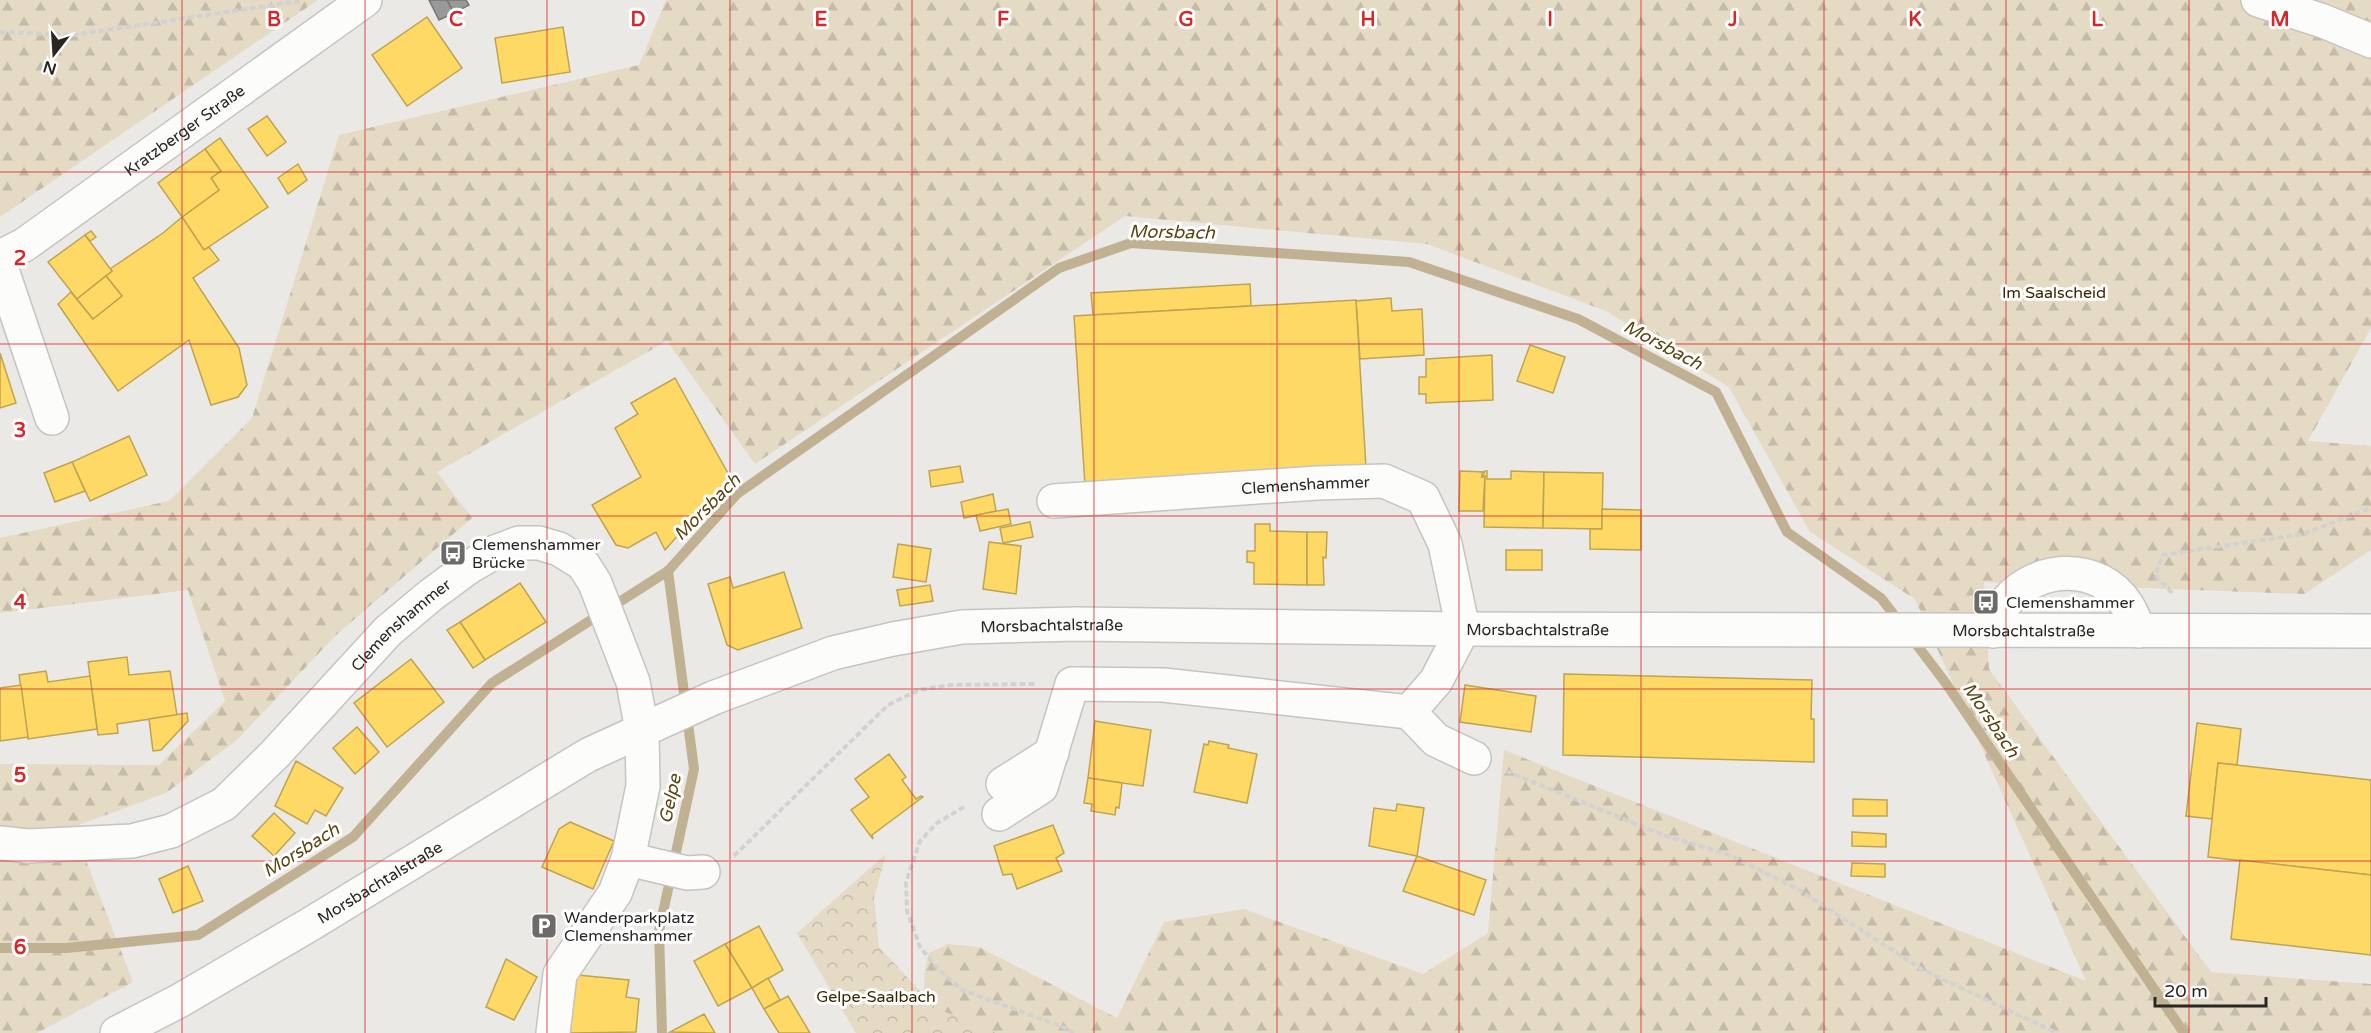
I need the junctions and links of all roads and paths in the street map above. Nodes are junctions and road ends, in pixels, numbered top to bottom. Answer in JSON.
{"nodes":[{"id":1,"x":307,"y":0,"type":"edge"},
{"id":2,"x":365,"y":0,"type":"edge"},
{"id":3,"x":2258,"y":0,"type":"edge"},
{"id":4,"x":0,"y":32,"type":"edge"},
{"id":5,"x":2371,"y":41,"type":"edge"},
{"id":6,"x":0,"y":257,"type":"edge"},
{"id":7,"x":0,"y":264,"type":"edge"},
{"id":8,"x":52,"y":418,"type":"dead end"},
{"id":9,"x":1054,"y":501,"type":"dead end"},
{"id":10,"x":2371,"y":508,"type":"edge"},
{"id":11,"x":2178,"y":597,"type":"dead end"},
{"id":12,"x":1463,"y":629,"type":"junction"},
{"id":13,"x":1993,"y":631,"type":"junction"},
{"id":14,"x":2139,"y":631,"type":"junction"},
{"id":15,"x":2371,"y":631,"type":"edge"},
{"id":16,"x":1072,"y":684,"type":"junction"},
{"id":17,"x":1408,"y":712,"type":"junction"},
{"id":18,"x":655,"y":724,"type":"junction"},
{"id":19,"x":1474,"y":758,"type":"joint"},
{"id":20,"x":1001,"y":799,"type":"joint"},
{"id":21,"x":0,"y":843,"type":"edge"},
{"id":22,"x":628,"y":858,"type":"junction"},
{"id":23,"x":695,"y":872,"type":"joint"},
{"id":24,"x":117,"y":1033,"type":"edge"},
{"id":25,"x":553,"y":1033,"type":"edge"},
{"id":26,"x":1074,"y":1033,"type":"edge"},
{"id":27,"x":2057,"y":1033,"type":"edge"}],
"edges":[{"from":1,"to":4,"type":"path"},
{"from":2,"to":6,"type":"main road","name":"Kratzberger Straße"},
{"from":3,"to":5,"type":"main road"},
{"from":7,"to":8,"type":"main road"},
{"from":9,"to":12,"type":"main road","name":"Clemenshammer"},
{"from":10,"to":11,"type":"path"},
{"from":12,"to":13,"type":"main road","name":"Morsbachtalstraße"},
{"from":12,"to":17,"type":"main road"},
{"from":12,"to":18,"type":"main road","name":"Morsbachtalstraße"},
{"from":13,"to":14,"type":"main road","name":"Morsbachtalstraße"},
{"from":13,"to":14,"type":"main road"},
{"from":14,"to":15,"type":"main road","name":"Morsbachtalstraße"},
{"from":16,"to":17,"type":"main road"},
{"from":16,"to":20,"type":"main road"},
{"from":16,"to":23,"type":"path"},
{"from":17,"to":19,"type":"main road"},
{"from":18,"to":21,"type":"main road","name":"Clemenshammer"},
{"from":18,"to":22,"type":"main road","name":"Clemenshammer"},
{"from":18,"to":24,"type":"main road","name":"Morsbachtalstraße"},
{"from":19,"to":27,"type":"path"},
{"from":20,"to":26,"type":"path"},
{"from":22,"to":23,"type":"main road"},
{"from":22,"to":25,"type":"main road","name":"Clemenshammer"}]}
